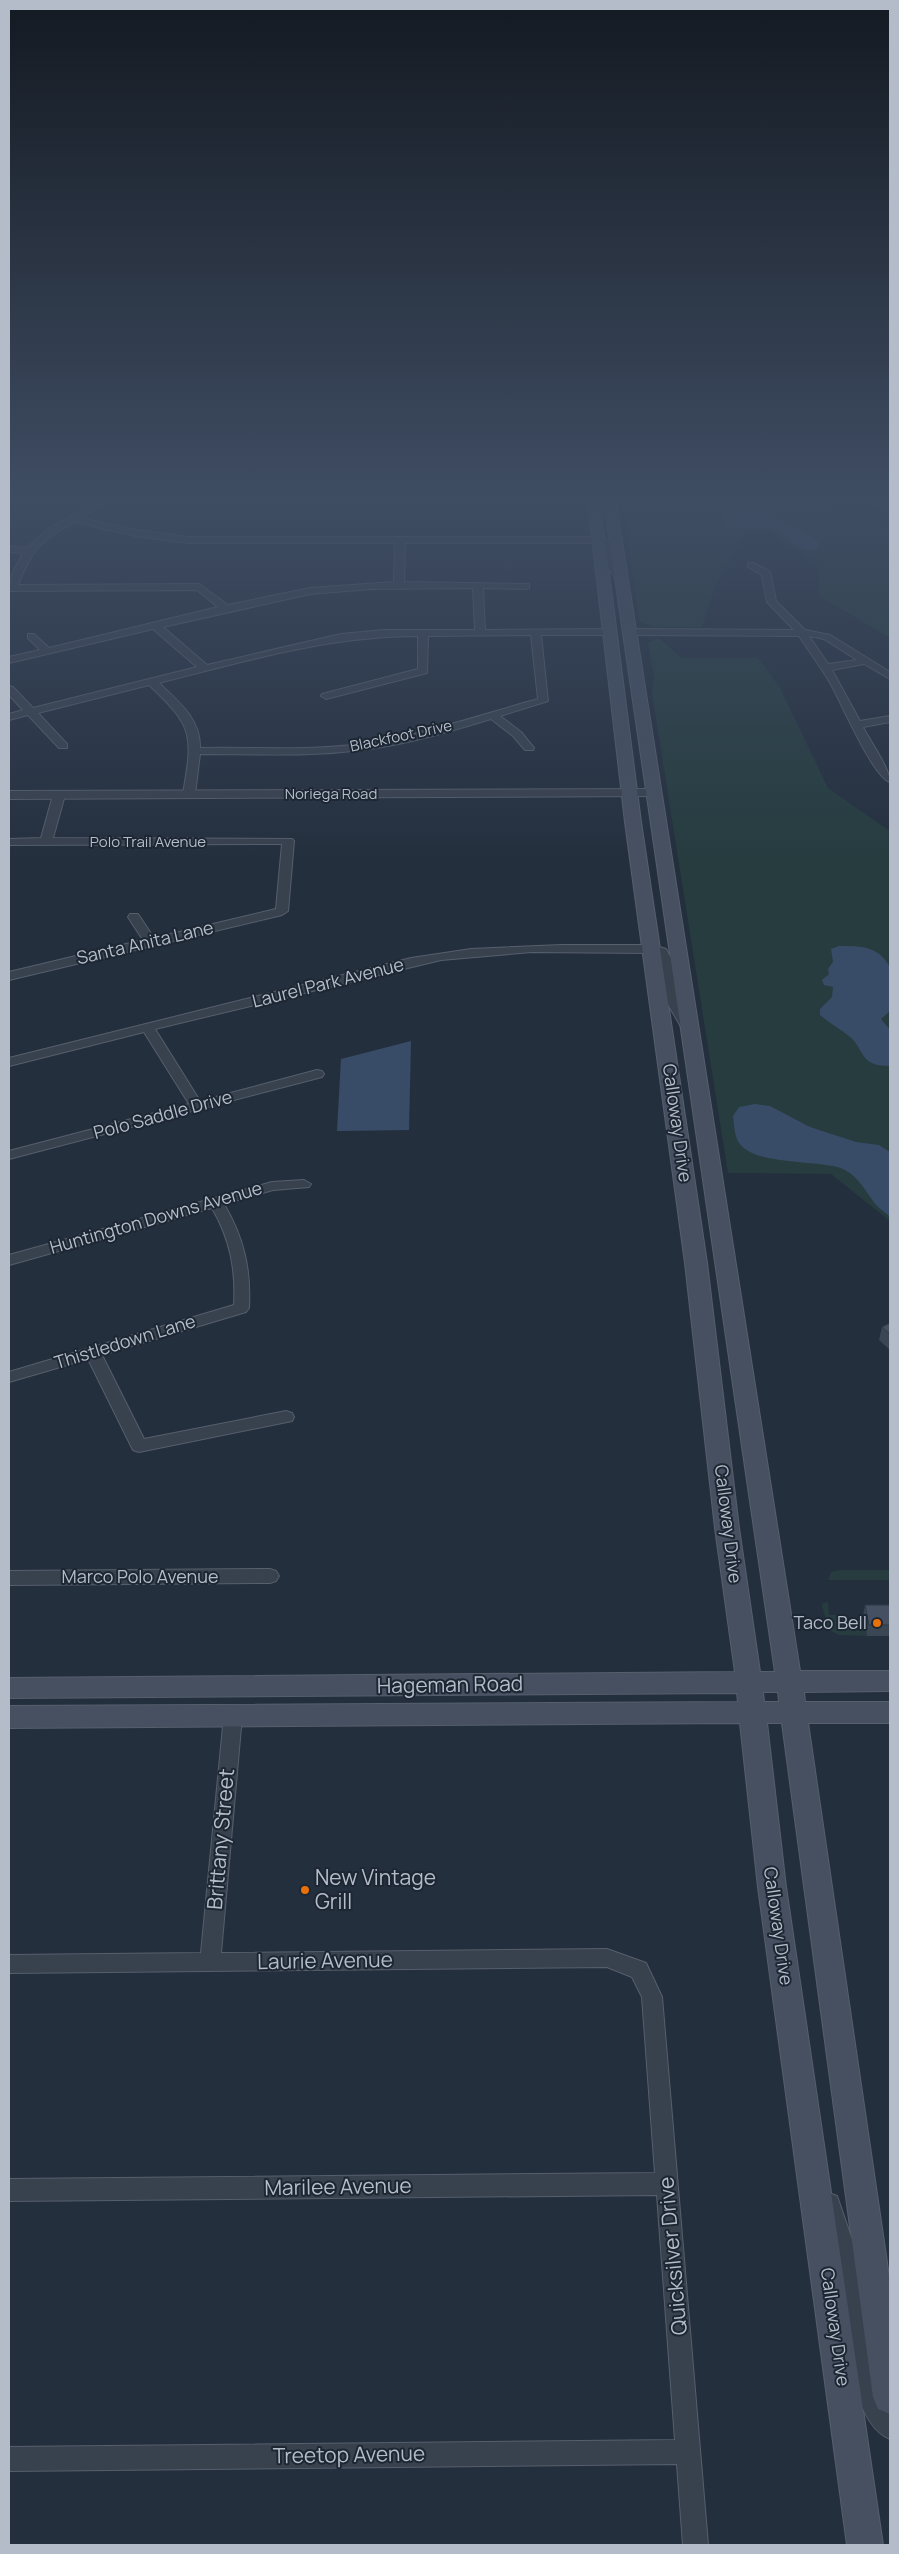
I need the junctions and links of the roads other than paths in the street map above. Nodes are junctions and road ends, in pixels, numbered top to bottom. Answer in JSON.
{"nodes":[{"id":1,"x":167,"y":622,"type":"edge"},
{"id":2,"x":480,"y":622,"type":"edge"},
{"id":3,"x":610,"y":622,"type":"edge"},
{"id":4,"x":617,"y":622,"type":"edge"},
{"id":5,"x":628,"y":622,"type":"edge"},
{"id":6,"x":792,"y":622,"type":"edge"},
{"id":7,"x":155,"y":625,"type":"junction"},
{"id":8,"x":611,"y":632,"type":"junction"},
{"id":9,"x":629,"y":632,"type":"junction"},
{"id":10,"x":801,"y":632,"type":"junction"},
{"id":11,"x":423,"y":633,"type":"junction"},
{"id":12,"x":480,"y":633,"type":"junction"},
{"id":13,"x":536,"y":633,"type":"junction"},
{"id":14,"x":31,"y":636,"type":"dead end"},
{"id":15,"x":47,"y":651,"type":"junction"},
{"id":16,"x":9,"y":660,"type":"edge"},
{"id":17,"x":866,"y":661,"type":"junction"},
{"id":18,"x":204,"y":668,"type":"junction"},
{"id":19,"x":825,"y":668,"type":"junction"},
{"id":20,"x":890,"y":676,"type":"edge"},
{"id":21,"x":151,"y":681,"type":"junction"},
{"id":22,"x":636,"y":681,"type":"junction"},
{"id":23,"x":9,"y":689,"type":"edge"},
{"id":24,"x":326,"y":696,"type":"dead end"},
{"id":25,"x":31,"y":711,"type":"junction"},
{"id":26,"x":492,"y":715,"type":"junction"},
{"id":27,"x":9,"y":717,"type":"edge"},
{"id":28,"x":890,"y":719,"type":"edge"},
{"id":29,"x":856,"y":725,"type":"junction"},
{"id":30,"x":64,"y":746,"type":"dead end"},
{"id":31,"x":529,"y":748,"type":"dead end"},
{"id":32,"x":196,"y":751,"type":"junction"},
{"id":33,"x":890,"y":779,"type":"edge"},
{"id":34,"x":641,"y":793,"type":"junction"},
{"id":35,"x":189,"y":794,"type":"junction"},
{"id":36,"x":9,"y":795,"type":"edge"},
{"id":37,"x":59,"y":795,"type":"junction"},
{"id":38,"x":9,"y":842,"type":"edge"},
{"id":39,"x":46,"y":842,"type":"junction"},
{"id":40,"x":282,"y":911,"type":"joint"},
{"id":41,"x":134,"y":917,"type":"dead end"},
{"id":42,"x":150,"y":942,"type":"junction"},
{"id":43,"x":653,"y":949,"type":"junction"},
{"id":44,"x":9,"y":976,"type":"edge"},
{"id":45,"x":688,"y":1027,"type":"junction"},
{"id":46,"x":148,"y":1028,"type":"junction"},
{"id":47,"x":9,"y":1062,"type":"edge"},
{"id":48,"x":317,"y":1074,"type":"dead end"},
{"id":49,"x":196,"y":1106,"type":"junction"},
{"id":50,"x":9,"y":1155,"type":"edge"},
{"id":51,"x":304,"y":1184,"type":"dead end"},
{"id":52,"x":216,"y":1202,"type":"junction"},
{"id":53,"x":9,"y":1260,"type":"edge"},
{"id":54,"x":93,"y":1352,"type":"junction"},
{"id":55,"x":9,"y":1377,"type":"edge"},
{"id":56,"x":286,"y":1417,"type":"dead end"},
{"id":57,"x":270,"y":1576,"type":"dead end"},
{"id":58,"x":9,"y":1578,"type":"edge"},
{"id":59,"x":788,"y":1681,"type":"junction"},
{"id":60,"x":890,"y":1681,"type":"edge"},
{"id":61,"x":749,"y":1682,"type":"junction"},
{"id":62,"x":439,"y":1686,"type":"junction"},
{"id":63,"x":9,"y":1688,"type":"edge"},
{"id":64,"x":77,"y":1688,"type":"junction"},
{"id":65,"x":9,"y":1700,"type":"edge"},
{"id":66,"x":752,"y":1712,"type":"junction"},
{"id":67,"x":792,"y":1712,"type":"junction"},
{"id":68,"x":890,"y":1712,"type":"edge"},
{"id":69,"x":232,"y":1716,"type":"junction"},
{"id":70,"x":9,"y":1717,"type":"edge"},
{"id":71,"x":210,"y":1962,"type":"junction"},
{"id":72,"x":9,"y":1964,"type":"edge"},
{"id":73,"x":639,"y":1970,"type":"joint"},
{"id":74,"x":808,"y":2138,"type":"junction"},
{"id":75,"x":667,"y":2184,"type":"junction"},
{"id":76,"x":9,"y":2190,"type":"edge"},
{"id":77,"x":890,"y":2397,"type":"edge"},
{"id":78,"x":890,"y":2427,"type":"edge"},
{"id":79,"x":689,"y":2452,"type":"junction"},
{"id":80,"x":9,"y":2459,"type":"edge"},
{"id":81,"x":696,"y":2545,"type":"edge"},
{"id":82,"x":865,"y":2545,"type":"edge"}],
"edges":[{"from":1,"to":7,"type":"street"},
{"from":2,"to":12,"type":"street"},
{"from":3,"to":8,"type":"main road","name":"Calloway Drive"},
{"from":4,"to":9,"type":"main road"},
{"from":5,"to":9,"type":"main road","name":"Calloway Drive"},
{"from":6,"to":10,"type":"street"},
{"from":7,"to":15,"type":"street"},
{"from":7,"to":18,"type":"street"},
{"from":8,"to":13,"type":"street"},
{"from":8,"to":22,"type":"main road"},
{"from":8,"to":34,"type":"main road","name":"Calloway Drive"},
{"from":9,"to":10,"type":"street"},
{"from":9,"to":22,"type":"main road","name":"Calloway Drive"},
{"from":10,"to":17,"type":"street"},
{"from":10,"to":19,"type":"street"},
{"from":11,"to":12,"type":"street"},
{"from":11,"to":18,"type":"street"},
{"from":11,"to":24,"type":"street"},
{"from":12,"to":13,"type":"street"},
{"from":13,"to":26,"type":"street","name":"Blackfoot Drive"},
{"from":14,"to":15,"type":"street"},
{"from":15,"to":16,"type":"street"},
{"from":17,"to":19,"type":"street"},
{"from":17,"to":20,"type":"street"},
{"from":18,"to":21,"type":"street"},
{"from":19,"to":29,"type":"street"},
{"from":21,"to":25,"type":"street"},
{"from":21,"to":32,"type":"street"},
{"from":22,"to":34,"type":"main road","name":"Calloway Drive"},
{"from":23,"to":25,"type":"street"},
{"from":25,"to":27,"type":"street"},
{"from":25,"to":30,"type":"street"},
{"from":26,"to":31,"type":"street"},
{"from":26,"to":32,"type":"street","name":"Blackfoot Drive"},
{"from":28,"to":29,"type":"street"},
{"from":29,"to":33,"type":"street"},
{"from":32,"to":35,"type":"street"},
{"from":34,"to":35,"type":"street","name":"Noriega Road"},
{"from":34,"to":43,"type":"main road","name":"Calloway Drive"},
{"from":34,"to":45,"type":"main road","name":"Calloway Drive"},
{"from":35,"to":37,"type":"street","name":"Noriega Road"},
{"from":36,"to":37,"type":"street","name":"Noriega Road"},
{"from":37,"to":39,"type":"street"},
{"from":38,"to":39,"type":"street","name":"Polo Trail Avenue"},
{"from":39,"to":40,"type":"street","name":"Polo Trail Avenue"},
{"from":40,"to":42,"type":"street","name":"Santa Anita Lane"},
{"from":41,"to":42,"type":"street"},
{"from":42,"to":44,"type":"street","name":"Santa Anita Lane"},
{"from":43,"to":45,"type":"street"},
{"from":43,"to":46,"type":"street","name":"Laurel Park Avenue"},
{"from":43,"to":61,"type":"main road","name":"Calloway Drive"},
{"from":45,"to":59,"type":"main road","name":"Calloway Drive"},
{"from":46,"to":47,"type":"street","name":"Laurel Park Avenue"},
{"from":46,"to":49,"type":"street"},
{"from":48,"to":49,"type":"street","name":"Polo Saddle Drive"},
{"from":49,"to":50,"type":"street","name":"Polo Saddle Drive"},
{"from":51,"to":52,"type":"street","name":"Huntington Downs Avenue"},
{"from":52,"to":53,"type":"street","name":"Huntington Downs Avenue"},
{"from":52,"to":54,"type":"street","name":"Thistledown Lane"},
{"from":54,"to":55,"type":"street","name":"Thistledown Lane"},
{"from":54,"to":56,"type":"street"},
{"from":57,"to":58,"type":"street","name":"Marco Polo Avenue"},
{"from":59,"to":60,"type":"main road","name":"Hageman Road"},
{"from":59,"to":61,"type":"main road","name":"Hageman Road"},
{"from":59,"to":67,"type":"main road","name":"Calloway Drive"},
{"from":61,"to":62,"type":"main road","name":"Hageman Road"},
{"from":61,"to":66,"type":"main road","name":"Calloway Drive"},
{"from":62,"to":64,"type":"main road","name":"Hageman Road"},
{"from":62,"to":69,"type":"main road"},
{"from":63,"to":64,"type":"main road","name":"Hageman Road"},
{"from":64,"to":65,"type":"main road"},
{"from":66,"to":67,"type":"main road","name":"Hageman Road"},
{"from":66,"to":69,"type":"main road","name":"Hageman Road"},
{"from":66,"to":74,"type":"main road","name":"Calloway Drive"},
{"from":67,"to":68,"type":"main road","name":"Hageman Road"},
{"from":67,"to":77,"type":"main road","name":"Calloway Drive"},
{"from":69,"to":70,"type":"main road","name":"Hageman Road"},
{"from":69,"to":71,"type":"street","name":"Brittany Street"},
{"from":71,"to":72,"type":"street","name":"Laurie Avenue"},
{"from":71,"to":73,"type":"street","name":"Laurie Avenue"},
{"from":73,"to":75,"type":"street","name":"Quicksilver Drive"},
{"from":74,"to":78,"type":"street"},
{"from":74,"to":82,"type":"main road","name":"Calloway Drive"},
{"from":75,"to":76,"type":"street","name":"Marilee Avenue"},
{"from":75,"to":79,"type":"street","name":"Quicksilver Drive"},
{"from":79,"to":80,"type":"street","name":"Treetop Avenue"},
{"from":79,"to":81,"type":"street","name":"Quicksilver Drive"}]}
